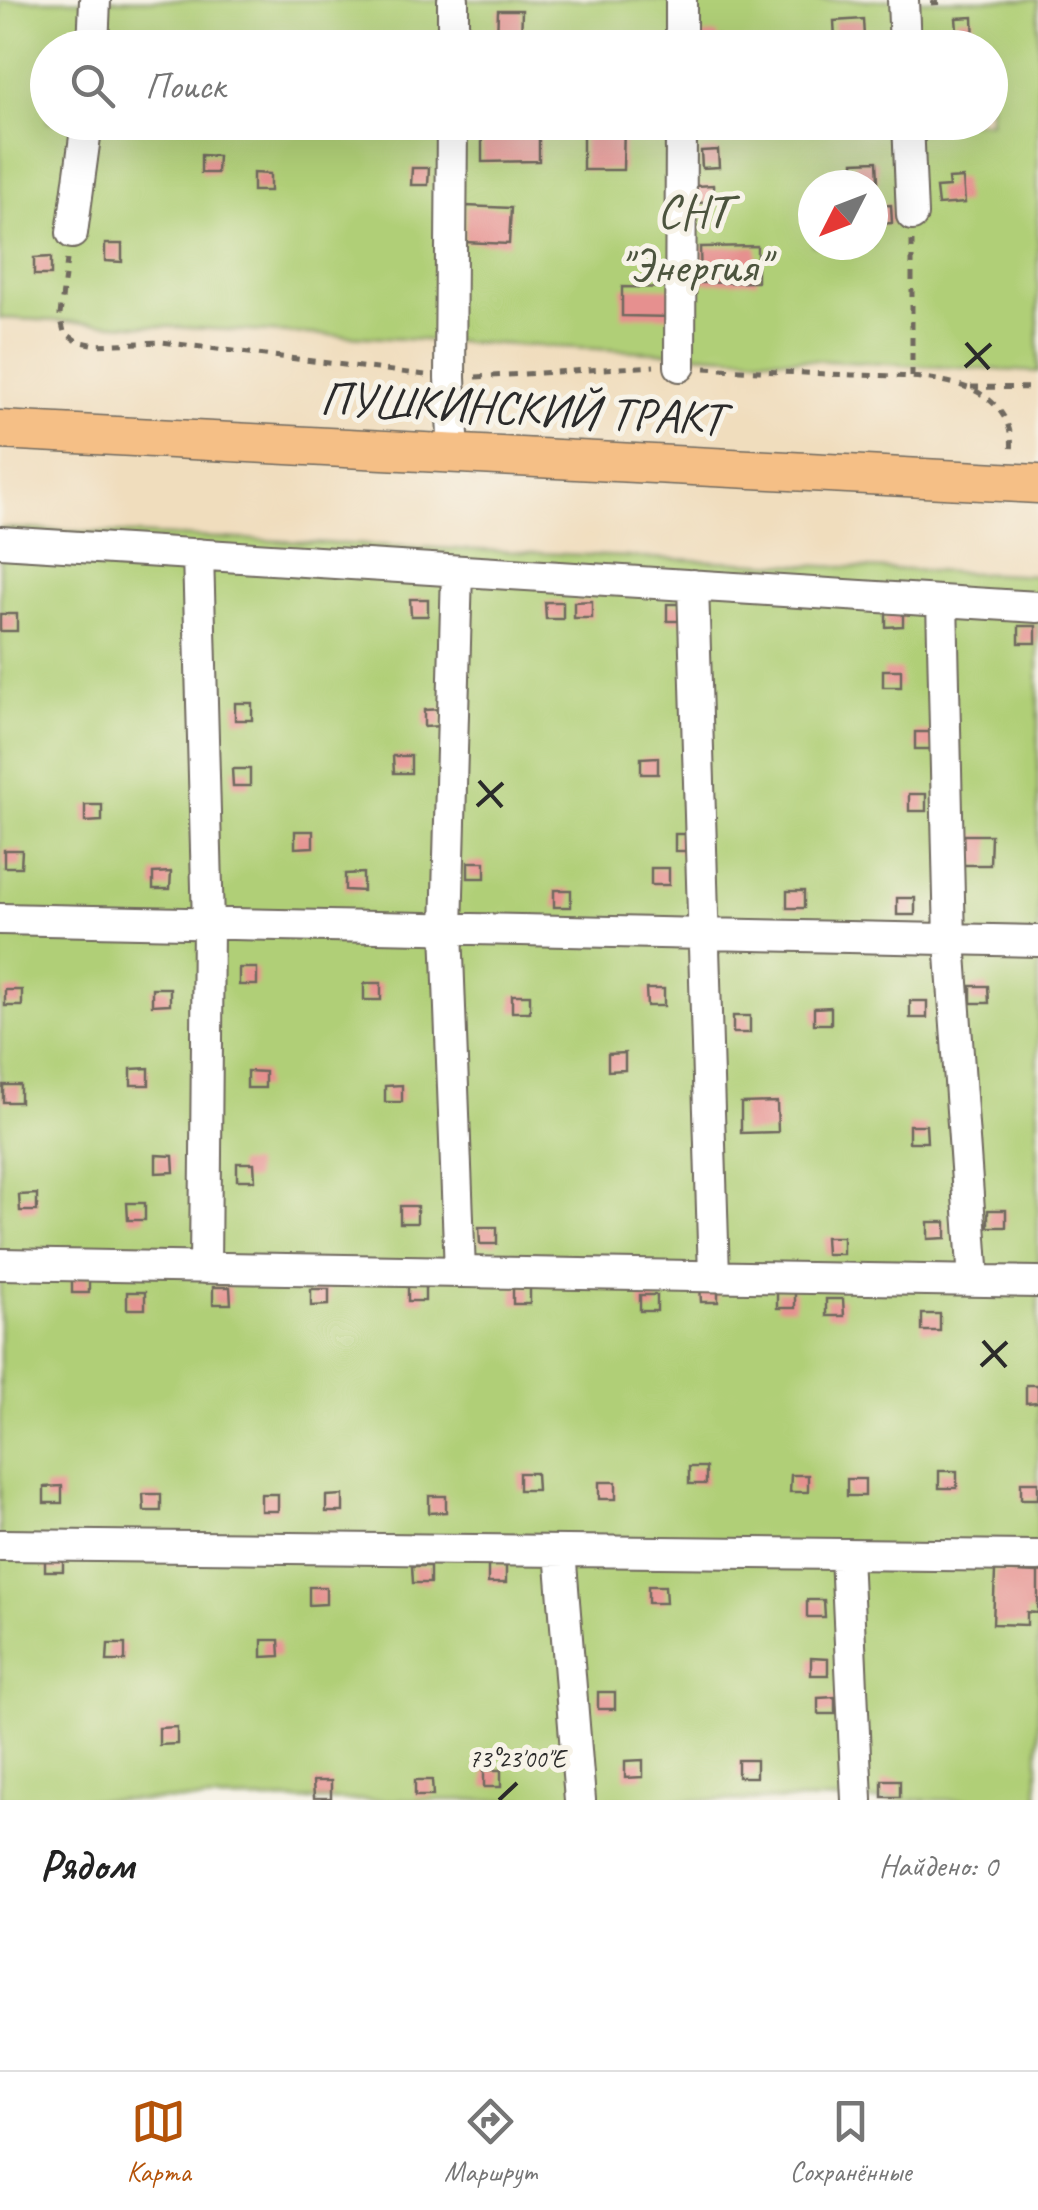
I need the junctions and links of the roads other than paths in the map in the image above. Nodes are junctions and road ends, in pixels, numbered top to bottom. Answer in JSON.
{"nodes":[{"id":1,"x":95,"y":0,"type":"edge"},
{"id":2,"x":454,"y":0,"type":"edge"},
{"id":3,"x":682,"y":0,"type":"edge"},
{"id":4,"x":902,"y":0,"type":"edge"},
{"id":5,"x":94,"y":30,"type":"edge"},
{"id":6,"x":453,"y":30,"type":"edge"},
{"id":7,"x":681,"y":30,"type":"edge"},
{"id":8,"x":904,"y":30,"type":"edge"},
{"id":9,"x":85,"y":140,"type":"edge"},
{"id":10,"x":452,"y":140,"type":"edge"},
{"id":11,"x":681,"y":140,"type":"edge"},
{"id":12,"x":909,"y":140,"type":"edge"},
{"id":13,"x":912,"y":215,"type":"road end"},
{"id":14,"x":72,"y":232,"type":"road end"},
{"id":15,"x":680,"y":366,"type":"road end"},
{"id":16,"x":0,"y":430,"type":"edge"},
{"id":17,"x":454,"y":455,"type":"junction"},
{"id":18,"x":1023,"y":483,"type":"edge"},
{"id":19,"x":0,"y":542,"type":"edge"},
{"id":20,"x":198,"y":554,"type":"junction"},
{"id":21,"x":457,"y":571,"type":"junction"},
{"id":22,"x":693,"y":586,"type":"junction"},
{"id":23,"x":942,"y":601,"type":"junction"},
{"id":24,"x":1038,"y":607,"type":"edge"},
{"id":25,"x":0,"y":919,"type":"edge"},
{"id":26,"x":208,"y":924,"type":"junction"},
{"id":27,"x":448,"y":929,"type":"junction"},
{"id":28,"x":703,"y":934,"type":"junction"},
{"id":29,"x":950,"y":940,"type":"junction"},
{"id":30,"x":1038,"y":942,"type":"edge"},
{"id":31,"x":0,"y":1264,"type":"edge"},
{"id":32,"x":205,"y":1268,"type":"junction"},
{"id":33,"x":460,"y":1272,"type":"junction"},
{"id":34,"x":714,"y":1276,"type":"junction"},
{"id":35,"x":974,"y":1281,"type":"junction"},
{"id":36,"x":1038,"y":1282,"type":"edge"},
{"id":37,"x":0,"y":1545,"type":"edge"},
{"id":38,"x":560,"y":1551,"type":"junction"},
{"id":39,"x":846,"y":1554,"type":"junction"},
{"id":40,"x":1038,"y":1556,"type":"edge"},
{"id":41,"x":580,"y":1800,"type":"edge"},
{"id":42,"x":857,"y":1800,"type":"edge"}],
"edges":[{"from":1,"to":5,"type":"lane"},
{"from":2,"to":6,"type":"lane"},
{"from":3,"to":7,"type":"lane"},
{"from":4,"to":8,"type":"lane"},
{"from":9,"to":14,"type":"lane"},
{"from":10,"to":17,"type":"lane"},
{"from":11,"to":15,"type":"lane"},
{"from":12,"to":13,"type":"lane"},
{"from":16,"to":17,"type":"main road","name":"ПУШКИНСКИЙ ТРАКТ"},
{"from":17,"to":18,"type":"main road","name":"ПУШКИНСКИЙ ТРАКТ"},
{"from":19,"to":20,"type":"lane"},
{"from":20,"to":21,"type":"lane"},
{"from":20,"to":26,"type":"lane"},
{"from":21,"to":22,"type":"lane"},
{"from":21,"to":27,"type":"lane"},
{"from":22,"to":23,"type":"lane"},
{"from":22,"to":28,"type":"lane"},
{"from":23,"to":24,"type":"lane"},
{"from":23,"to":29,"type":"lane"},
{"from":25,"to":26,"type":"lane"},
{"from":26,"to":27,"type":"lane"},
{"from":26,"to":32,"type":"lane"},
{"from":27,"to":28,"type":"lane"},
{"from":27,"to":33,"type":"lane"},
{"from":28,"to":29,"type":"lane"},
{"from":28,"to":34,"type":"lane"},
{"from":29,"to":30,"type":"lane"},
{"from":29,"to":35,"type":"lane"},
{"from":31,"to":32,"type":"lane"},
{"from":32,"to":33,"type":"lane"},
{"from":33,"to":34,"type":"lane"},
{"from":34,"to":35,"type":"lane"},
{"from":35,"to":36,"type":"lane"},
{"from":37,"to":38,"type":"lane"},
{"from":38,"to":39,"type":"lane"},
{"from":38,"to":41,"type":"lane"},
{"from":39,"to":40,"type":"lane"},
{"from":39,"to":42,"type":"lane"}]}
